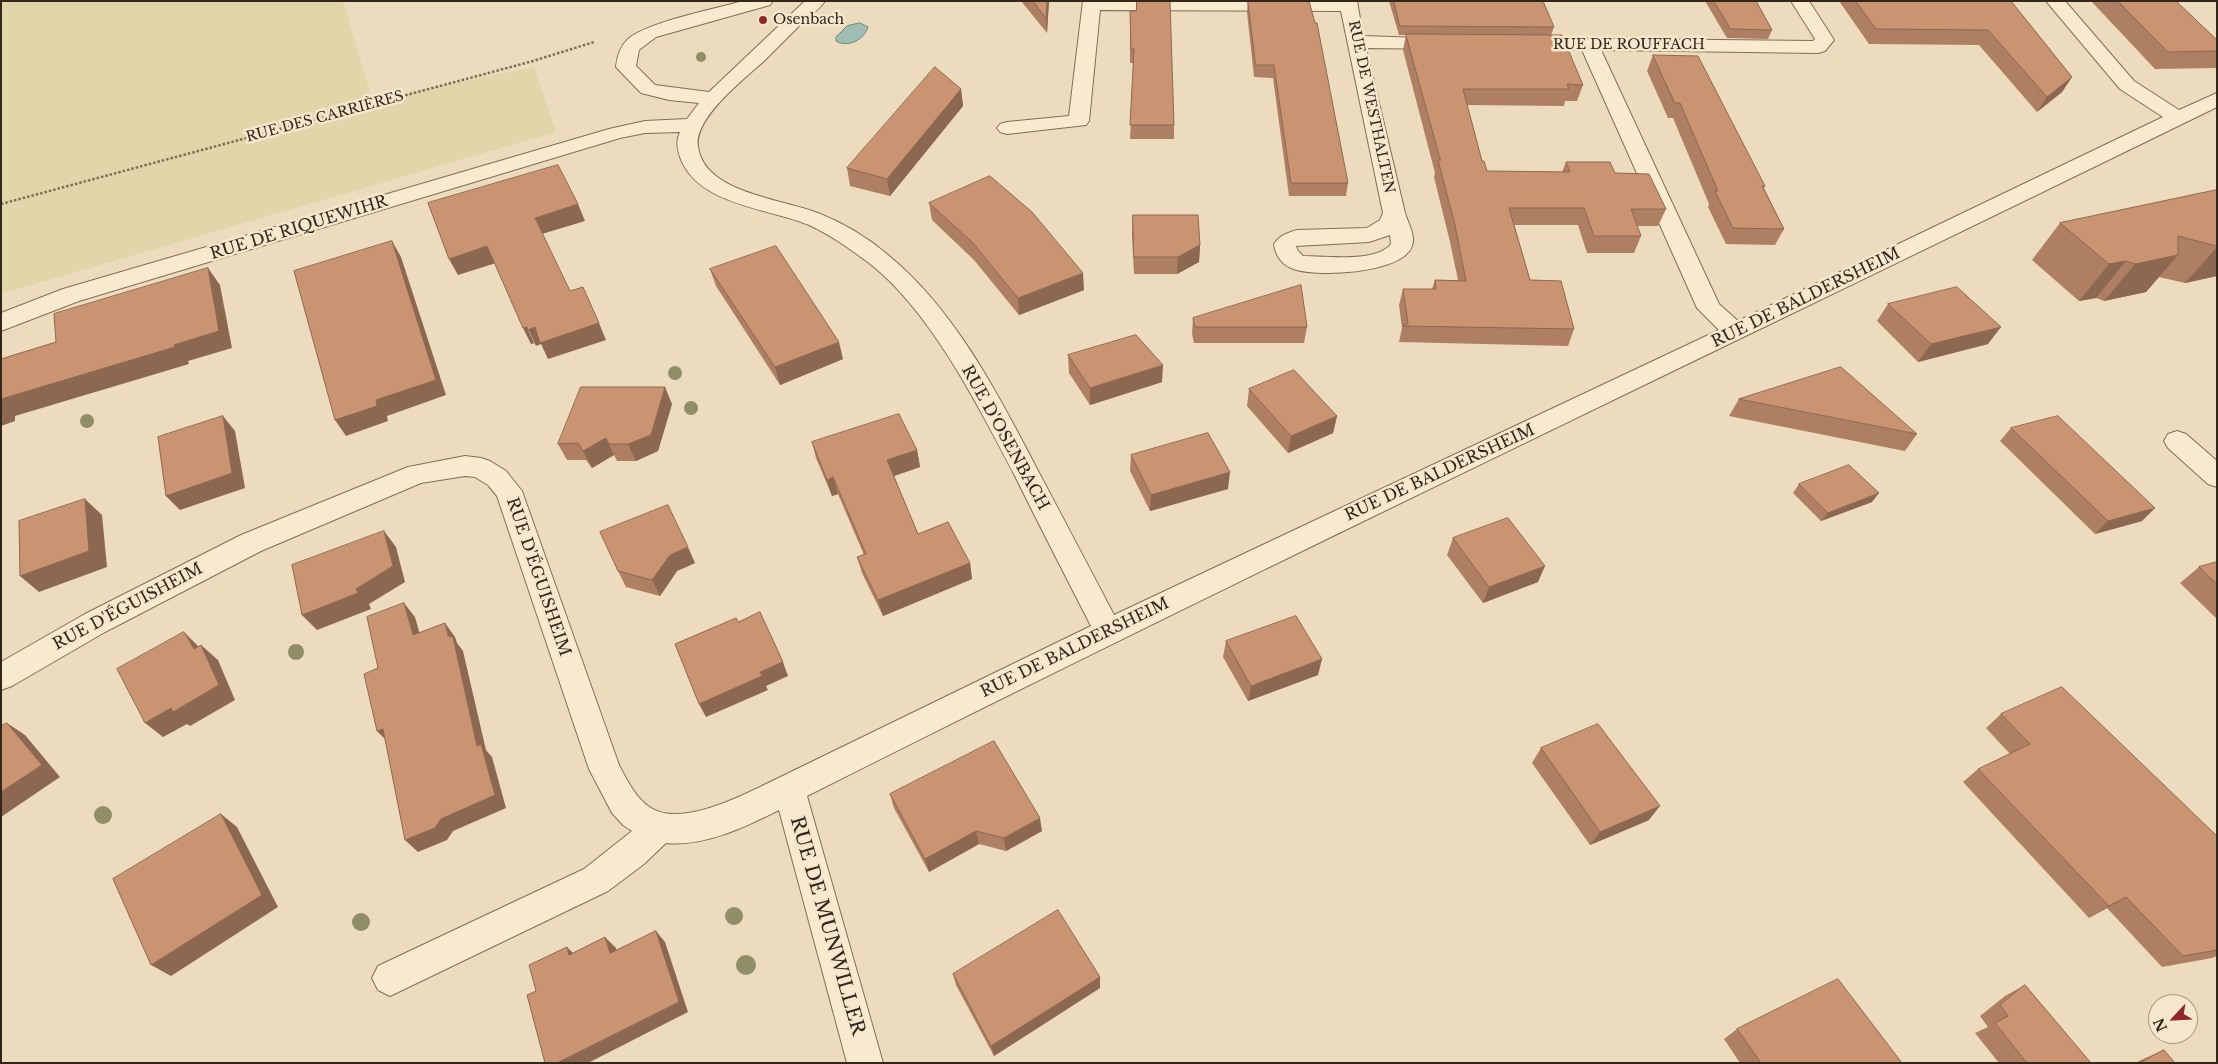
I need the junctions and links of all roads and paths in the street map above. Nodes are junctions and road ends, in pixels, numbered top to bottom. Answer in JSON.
{"nodes":[{"id":1,"x":764,"y":1,"type":"edge"},
{"id":2,"x":1800,"y":1,"type":"edge"},
{"id":3,"x":2055,"y":1,"type":"edge"},
{"id":4,"x":785,"y":2,"type":"edge"},
{"id":5,"x":1092,"y":3,"type":"edge"},
{"id":6,"x":812,"y":4,"type":"edge"},
{"id":7,"x":1349,"y":4,"type":"edge"},
{"id":8,"x":649,"y":33,"type":"junction"},
{"id":9,"x":1355,"y":42,"type":"junction"},
{"id":10,"x":1462,"y":44,"type":"edge"},
{"id":11,"x":1511,"y":44,"type":"edge"},
{"id":12,"x":1590,"y":45,"type":"junction"},
{"id":13,"x":714,"y":98,"type":"junction"},
{"id":14,"x":2215,"y":101,"type":"edge"},
{"id":15,"x":2177,"y":117,"type":"junction"},
{"id":16,"x":1007,"y":128,"type":"dead end"},
{"id":17,"x":691,"y":136,"type":"junction"},
{"id":18,"x":1,"y":204,"type":"edge"},
{"id":19,"x":1394,"y":213,"type":"junction"},
{"id":20,"x":1,"y":323,"type":"edge"},
{"id":21,"x":1736,"y":332,"type":"junction"},
{"id":22,"x":2177,"y":441,"type":"dead end"},
{"id":23,"x":2217,"y":477,"type":"edge"},
{"id":24,"x":1108,"y":631,"type":"junction"},
{"id":25,"x":1,"y":677,"type":"edge"},
{"id":26,"x":789,"y":789,"type":"junction"},
{"id":27,"x":658,"y":827,"type":"junction"},
{"id":28,"x":390,"y":978,"type":"dead end"},
{"id":29,"x":866,"y":1063,"type":"edge"}],
"edges":[{"from":1,"to":8,"type":"street"},
{"from":2,"to":12,"type":"street","name":"RUE DE ROUFFACH"},
{"from":3,"to":15,"type":"street"},
{"from":4,"to":6,"type":"street"},
{"from":5,"to":7,"type":"street"},
{"from":5,"to":16,"type":"street"},
{"from":6,"to":13,"type":"street"},
{"from":7,"to":9,"type":"street","name":"RUE DE WESTHALTEN"},
{"from":8,"to":13,"type":"street"},
{"from":8,"to":18,"type":"path","name":"RUE DES CARRIÈRES"},
{"from":9,"to":10,"type":"street"},
{"from":9,"to":19,"type":"street","name":"RUE DE WESTHALTEN"},
{"from":11,"to":12,"type":"street","name":"RUE DE ROUFFACH"},
{"from":12,"to":21,"type":"street"},
{"from":13,"to":17,"type":"street"},
{"from":14,"to":15,"type":"street","name":"RUE DE BALDERSHEIM"},
{"from":15,"to":21,"type":"street","name":"RUE DE BALDERSHEIM"},
{"from":17,"to":20,"type":"street","name":"RUE DE RIQUEWIHR"},
{"from":17,"to":24,"type":"street","name":"RUE D'OSENBACH"},
{"from":19,"to":19,"type":"street","name":"RUE DE WESTHALTEN"},
{"from":21,"to":24,"type":"street","name":"RUE DE BALDERSHEIM"},
{"from":22,"to":23,"type":"street"},
{"from":24,"to":26,"type":"street","name":"RUE DE BALDERSHEIM"},
{"from":25,"to":27,"type":"street","name":"RUE D'ÉGUISHEIM"},
{"from":26,"to":27,"type":"street","name":"RUE DE BALDERSHEIM"},
{"from":26,"to":29,"type":"street","name":"RUE DE MUNWILLER"},
{"from":27,"to":28,"type":"street"}]}
